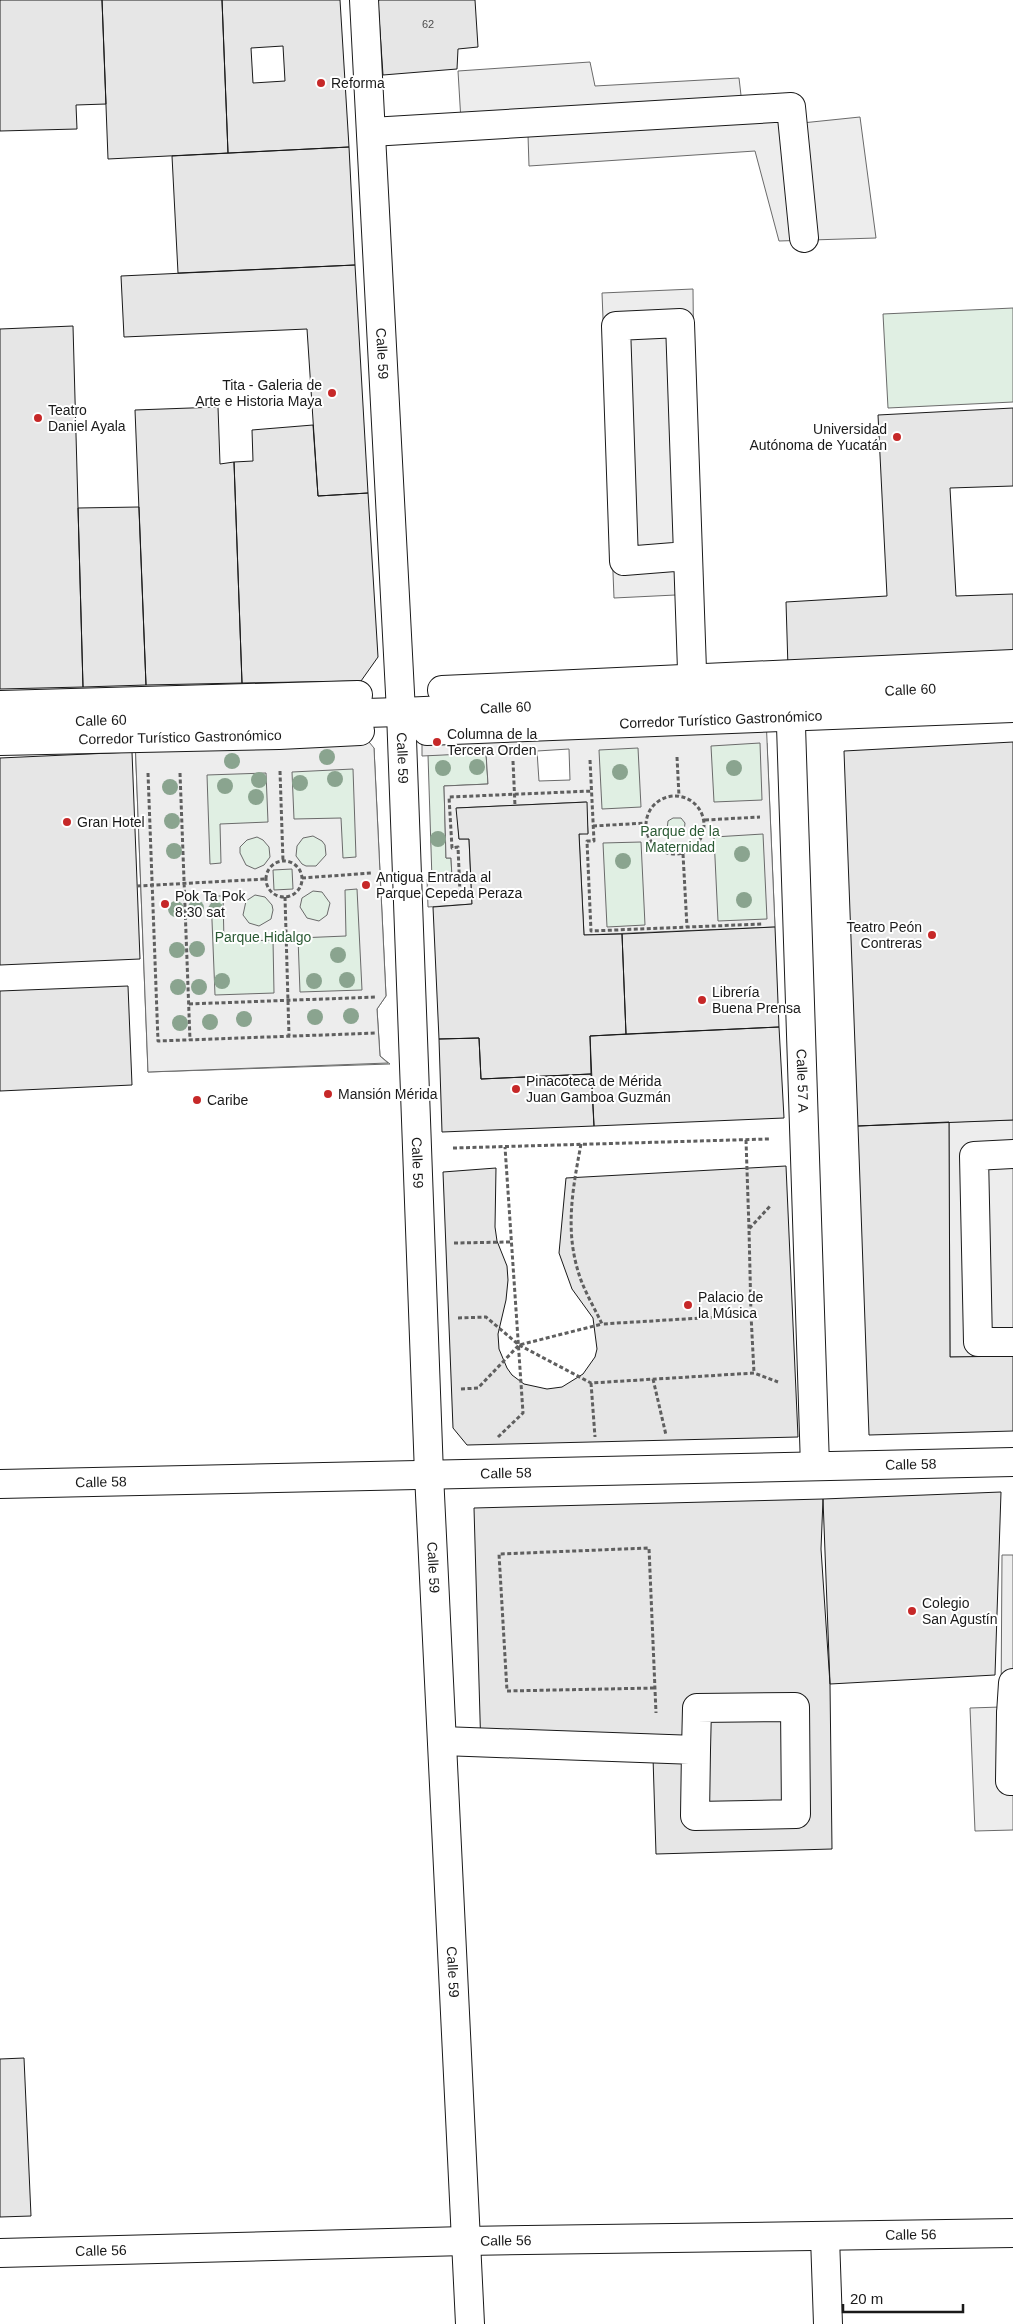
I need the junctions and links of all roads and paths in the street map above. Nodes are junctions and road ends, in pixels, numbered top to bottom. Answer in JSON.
{"nodes":[{"id":1,"x":364,"y":0,"type":"edge"},
{"id":2,"x":371,"y":132,"type":"junction"},
{"id":3,"x":804,"y":238,"type":"dead end"},
{"id":4,"x":687,"y":556,"type":"junction"},
{"id":5,"x":1013,"y":664,"type":"edge"},
{"id":6,"x":1013,"y":685,"type":"edge"},
{"id":7,"x":692,"y":689,"type":"junction"},
{"id":8,"x":442,"y":690,"type":"dead end"},
{"id":9,"x":358,"y":695,"type":"dead end"},
{"id":10,"x":0,"y":705,"type":"edge"},
{"id":11,"x":790,"y":706,"type":"junction"},
{"id":12,"x":1013,"y":708,"type":"edge"},
{"id":13,"x":401,"y":712,"type":"junction"},
{"id":14,"x":0,"y":723,"type":"edge"},
{"id":15,"x":589,"y":724,"type":"junction"},
{"id":16,"x":512,"y":728,"type":"junction"},
{"id":17,"x":360,"y":731,"type":"dead end"},
{"id":18,"x":427,"y":731,"type":"dead end"},
{"id":19,"x":279,"y":735,"type":"junction"},
{"id":20,"x":146,"y":738,"type":"junction"},
{"id":21,"x":0,"y":741,"type":"edge"},
{"id":22,"x":180,"y":764,"type":"dead end"},
{"id":23,"x":592,"y":791,"type":"junction"},
{"id":24,"x":514,"y":794,"type":"junction"},
{"id":25,"x":515,"y":806,"type":"dead end"},
{"id":26,"x":793,"y":815,"type":"junction"},
{"id":27,"x":705,"y":820,"type":"junction"},
{"id":28,"x":646,"y":823,"type":"junction"},
{"id":29,"x":593,"y":826,"type":"junction"},
{"id":30,"x":682,"y":854,"type":"junction"},
{"id":31,"x":283,"y":862,"type":"junction"},
{"id":32,"x":370,"y":864,"type":"dead end"},
{"id":33,"x":380,"y":873,"type":"dead end"},
{"id":34,"x":370,"y":874,"type":"junction"},
{"id":35,"x":302,"y":878,"type":"junction"},
{"id":36,"x":266,"y":879,"type":"junction"},
{"id":37,"x":371,"y":883,"type":"dead end"},
{"id":38,"x":185,"y":884,"type":"junction"},
{"id":39,"x":137,"y":886,"type":"dead end"},
{"id":40,"x":152,"y":886,"type":"junction"},
{"id":41,"x":472,"y":892,"type":"dead end"},
{"id":42,"x":460,"y":894,"type":"junction"},
{"id":43,"x":436,"y":895,"type":"dead end"},
{"id":44,"x":285,"y":897,"type":"junction"},
{"id":45,"x":797,"y":923,"type":"junction"},
{"id":46,"x":584,"y":924,"type":"dead end"},
{"id":47,"x":591,"y":924,"type":"junction"},
{"id":48,"x":687,"y":927,"type":"junction"},
{"id":49,"x":375,"y":988,"type":"dead end"},
{"id":50,"x":288,"y":1000,"type":"junction"},
{"id":51,"x":189,"y":1004,"type":"junction"},
{"id":52,"x":379,"y":1033,"type":"dead end"},
{"id":53,"x":289,"y":1036,"type":"junction"},
{"id":54,"x":190,"y":1040,"type":"junction"},
{"id":55,"x":804,"y":1138,"type":"junction"},
{"id":56,"x":746,"y":1140,"type":"junction"},
{"id":57,"x":581,"y":1144,"type":"junction"},
{"id":58,"x":505,"y":1146,"type":"junction"},
{"id":59,"x":447,"y":1148,"type":"dead end"},
{"id":60,"x":1013,"y":1154,"type":"edge"},
{"id":61,"x":806,"y":1170,"type":"junction"},
{"id":62,"x":749,"y":1229,"type":"junction"},
{"id":63,"x":510,"y":1242,"type":"junction"},
{"id":64,"x":451,"y":1244,"type":"dead end"},
{"id":65,"x":751,"y":1314,"type":"junction"},
{"id":66,"x":453,"y":1318,"type":"dead end"},
{"id":67,"x":602,"y":1324,"type":"junction"},
{"id":68,"x":1013,"y":1342,"type":"edge"},
{"id":69,"x":519,"y":1345,"type":"junction"},
{"id":70,"x":754,"y":1373,"type":"junction"},
{"id":71,"x":654,"y":1379,"type":"junction"},
{"id":72,"x":591,"y":1383,"type":"junction"},
{"id":73,"x":455,"y":1390,"type":"dead end"},
{"id":74,"x":813,"y":1395,"type":"junction"},
{"id":75,"x":667,"y":1437,"type":"dead end"},
{"id":76,"x":495,"y":1439,"type":"dead end"},
{"id":77,"x":596,"y":1440,"type":"dead end"},
{"id":78,"x":1013,"y":1462,"type":"edge"},
{"id":79,"x":816,"y":1466,"type":"junction"},
{"id":80,"x":429,"y":1474,"type":"junction"},
{"id":81,"x":0,"y":1484,"type":"edge"},
{"id":82,"x":1013,"y":1683,"type":"edge"},
{"id":83,"x":654,"y":1688,"type":"junction"},
{"id":84,"x":1012,"y":1714,"type":"edge"},
{"id":85,"x":442,"y":1741,"type":"junction"},
{"id":86,"x":657,"y":1749,"type":"junction"},
{"id":87,"x":696,"y":1750,"type":"junction"},
{"id":88,"x":1013,"y":1781,"type":"edge"},
{"id":89,"x":1013,"y":2233,"type":"edge"},
{"id":90,"x":825,"y":2237,"type":"junction"},
{"id":91,"x":465,"y":2241,"type":"junction"},
{"id":92,"x":0,"y":2253,"type":"edge"},
{"id":93,"x":470,"y":2324,"type":"edge"},
{"id":94,"x":828,"y":2324,"type":"edge"}],
"edges":[{"from":1,"to":2,"type":"main road","name":"Calle 59"},
{"from":2,"to":3,"type":"main road"},
{"from":2,"to":13,"type":"main road","name":"Calle 59"},
{"from":4,"to":4,"type":"main road"},
{"from":4,"to":7,"type":"main road"},
{"from":5,"to":7,"type":"main road"},
{"from":6,"to":11,"type":"main road","name":"Calle 60"},
{"from":7,"to":8,"type":"main road"},
{"from":7,"to":11,"type":"main road","name":"Calle 60"},
{"from":7,"to":13,"type":"main road","name":"Calle 60"},
{"from":9,"to":10,"type":"main road"},
{"from":11,"to":12,"type":"main road","name":"Corredor Turístico Gastronómico"},
{"from":11,"to":15,"type":"main road","name":"Corredor Turístico Gastronómico"},
{"from":11,"to":26,"type":"main road","name":"Calle 57 A"},
{"from":13,"to":14,"type":"main road","name":"Calle 60"},
{"from":13,"to":80,"type":"main road","name":"Calle 59"},
{"from":15,"to":16,"type":"main road","name":"Corredor Turístico Gastronómico"},
{"from":15,"to":23,"type":"path"},
{"from":16,"to":18,"type":"main road","name":"Corredor Turístico Gastronómico"},
{"from":16,"to":24,"type":"path"},
{"from":17,"to":19,"type":"main road","name":"Corredor Turístico Gastronómico"},
{"from":19,"to":20,"type":"main road","name":"Corredor Turístico Gastronómico"},
{"from":19,"to":31,"type":"path"},
{"from":20,"to":21,"type":"main road","name":"Corredor Turístico Gastronómico"},
{"from":20,"to":40,"type":"path"},
{"from":22,"to":38,"type":"path"},
{"from":23,"to":24,"type":"path"},
{"from":23,"to":29,"type":"path"},
{"from":24,"to":25,"type":"path"},
{"from":24,"to":42,"type":"path"},
{"from":26,"to":27,"type":"path"},
{"from":26,"to":45,"type":"main road","name":"Calle 57 A"},
{"from":27,"to":28,"type":"path"},
{"from":27,"to":30,"type":"path"},
{"from":28,"to":29,"type":"path"},
{"from":28,"to":30,"type":"path"},
{"from":29,"to":47,"type":"path"},
{"from":30,"to":48,"type":"path"},
{"from":31,"to":35,"type":"path"},
{"from":31,"to":36,"type":"path"},
{"from":32,"to":34,"type":"path"},
{"from":33,"to":34,"type":"path"},
{"from":34,"to":35,"type":"path"},
{"from":34,"to":37,"type":"path"},
{"from":35,"to":44,"type":"path"},
{"from":36,"to":38,"type":"path"},
{"from":36,"to":44,"type":"path"},
{"from":38,"to":40,"type":"path"},
{"from":38,"to":51,"type":"path"},
{"from":39,"to":40,"type":"path"},
{"from":40,"to":54,"type":"path"},
{"from":41,"to":42,"type":"path"},
{"from":42,"to":43,"type":"path"},
{"from":44,"to":50,"type":"path"},
{"from":45,"to":48,"type":"path"},
{"from":45,"to":55,"type":"main road","name":"Calle 57 A"},
{"from":46,"to":47,"type":"path"},
{"from":47,"to":48,"type":"path"},
{"from":49,"to":50,"type":"path"},
{"from":50,"to":51,"type":"path"},
{"from":50,"to":53,"type":"path"},
{"from":51,"to":54,"type":"path"},
{"from":52,"to":53,"type":"path"},
{"from":53,"to":54,"type":"path"},
{"from":55,"to":56,"type":"path"},
{"from":55,"to":61,"type":"main road","name":"Calle 57 A"},
{"from":56,"to":57,"type":"path"},
{"from":56,"to":62,"type":"path"},
{"from":57,"to":58,"type":"path"},
{"from":57,"to":67,"type":"path"},
{"from":58,"to":59,"type":"path"},
{"from":58,"to":63,"type":"path"},
{"from":60,"to":68,"type":"main road"},
{"from":61,"to":62,"type":"path"},
{"from":61,"to":74,"type":"main road","name":"Calle 57 A"},
{"from":62,"to":65,"type":"path"},
{"from":63,"to":64,"type":"path"},
{"from":63,"to":69,"type":"path"},
{"from":65,"to":67,"type":"path"},
{"from":65,"to":70,"type":"path"},
{"from":66,"to":69,"type":"path"},
{"from":67,"to":69,"type":"path"},
{"from":69,"to":72,"type":"path"},
{"from":69,"to":73,"type":"path"},
{"from":69,"to":76,"type":"path"},
{"from":70,"to":71,"type":"path"},
{"from":70,"to":74,"type":"path"},
{"from":71,"to":72,"type":"path"},
{"from":71,"to":75,"type":"path"},
{"from":72,"to":77,"type":"path"},
{"from":74,"to":79,"type":"main road","name":"Calle 57 A"},
{"from":78,"to":79,"type":"main road","name":"Calle 58"},
{"from":79,"to":80,"type":"main road","name":"Calle 58"},
{"from":80,"to":81,"type":"main road","name":"Calle 58"},
{"from":80,"to":85,"type":"main road","name":"Calle 59"},
{"from":82,"to":84,"type":"main road"},
{"from":83,"to":83,"type":"path"},
{"from":83,"to":86,"type":"path"},
{"from":84,"to":88,"type":"main road"},
{"from":85,"to":86,"type":"main road"},
{"from":85,"to":91,"type":"main road","name":"Calle 59"},
{"from":86,"to":87,"type":"main road"},
{"from":87,"to":87,"type":"main road"},
{"from":89,"to":90,"type":"main road","name":"Calle 56"},
{"from":90,"to":91,"type":"main road","name":"Calle 56"},
{"from":90,"to":94,"type":"main road"},
{"from":91,"to":92,"type":"main road","name":"Calle 56"},
{"from":91,"to":93,"type":"main road","name":"Calle 59"}]}
